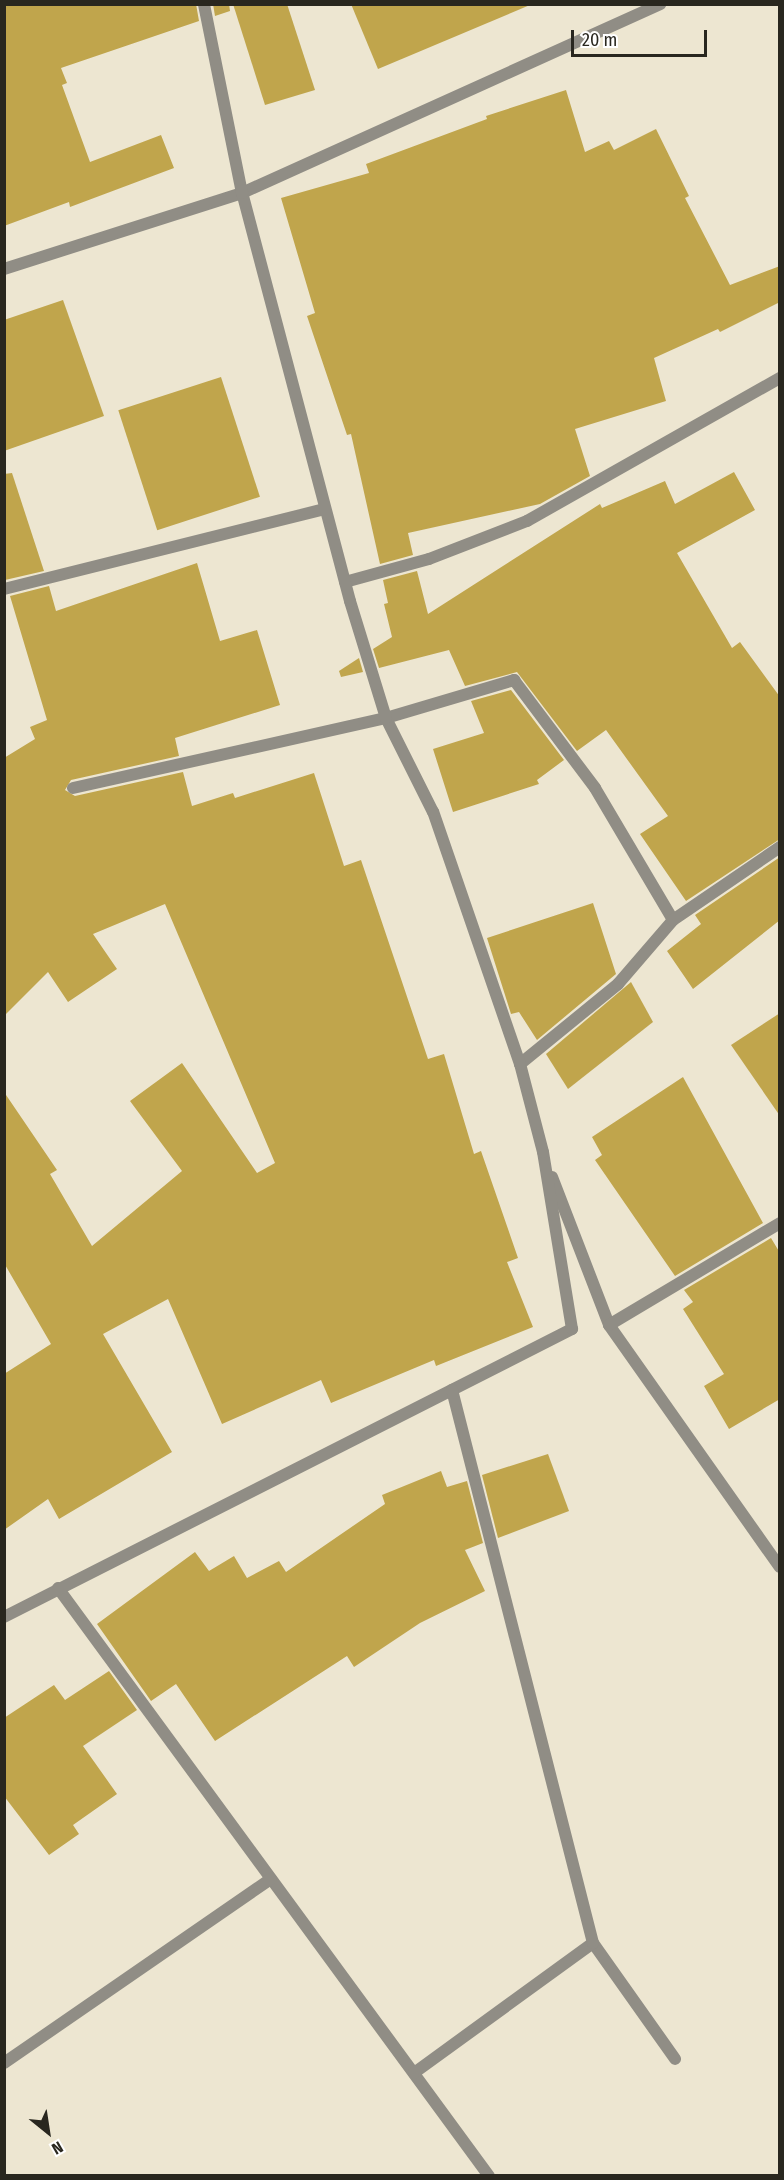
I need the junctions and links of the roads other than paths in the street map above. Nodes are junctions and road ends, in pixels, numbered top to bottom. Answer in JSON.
{"nodes":[{"id":1,"x":204,"y":4,"type":"edge"},
{"id":2,"x":660,"y":4,"type":"edge"},
{"id":3,"x":242,"y":193,"type":"junction"},
{"id":4,"x":4,"y":269,"type":"edge"},
{"id":5,"x":780,"y":378,"type":"edge"},
{"id":6,"x":324,"y":508,"type":"junction"},
{"id":7,"x":345,"y":582,"type":"junction"},
{"id":8,"x":4,"y":589,"type":"edge"},
{"id":9,"x":386,"y":718,"type":"junction"},
{"id":10,"x":73,"y":788,"type":"dead end"},
{"id":11,"x":780,"y":847,"type":"edge"},
{"id":12,"x":673,"y":920,"type":"junction"},
{"id":13,"x":520,"y":1064,"type":"junction"},
{"id":14,"x":543,"y":1152,"type":"junction"},
{"id":15,"x":780,"y":1223,"type":"edge"},
{"id":16,"x":609,"y":1324,"type":"junction"},
{"id":17,"x":452,"y":1390,"type":"junction"},
{"id":18,"x":780,"y":1567,"type":"edge"},
{"id":19,"x":58,"y":1588,"type":"junction"},
{"id":20,"x":4,"y":1617,"type":"edge"},
{"id":21,"x":271,"y":1879,"type":"junction"},
{"id":22,"x":593,"y":1943,"type":"junction"},
{"id":23,"x":675,"y":2059,"type":"dead end"},
{"id":24,"x":4,"y":2063,"type":"edge"},
{"id":25,"x":414,"y":2073,"type":"junction"},
{"id":26,"x":489,"y":2175,"type":"edge"}],
"edges":[{"from":1,"to":3,"type":"street"},
{"from":2,"to":3,"type":"street"},
{"from":3,"to":4,"type":"street"},
{"from":3,"to":6,"type":"street"},
{"from":5,"to":7,"type":"street"},
{"from":6,"to":7,"type":"street"},
{"from":6,"to":8,"type":"street"},
{"from":7,"to":9,"type":"street"},
{"from":9,"to":10,"type":"street"},
{"from":9,"to":12,"type":"street"},
{"from":9,"to":13,"type":"street"},
{"from":11,"to":12,"type":"street"},
{"from":12,"to":13,"type":"street"},
{"from":13,"to":14,"type":"street"},
{"from":14,"to":16,"type":"street"},
{"from":14,"to":17,"type":"street"},
{"from":15,"to":16,"type":"street"},
{"from":16,"to":18,"type":"street"},
{"from":17,"to":19,"type":"street"},
{"from":17,"to":22,"type":"street"},
{"from":19,"to":20,"type":"street"},
{"from":19,"to":21,"type":"street"},
{"from":21,"to":24,"type":"street"},
{"from":21,"to":25,"type":"street"},
{"from":22,"to":23,"type":"street"},
{"from":22,"to":25,"type":"street"},
{"from":25,"to":26,"type":"street"}]}
